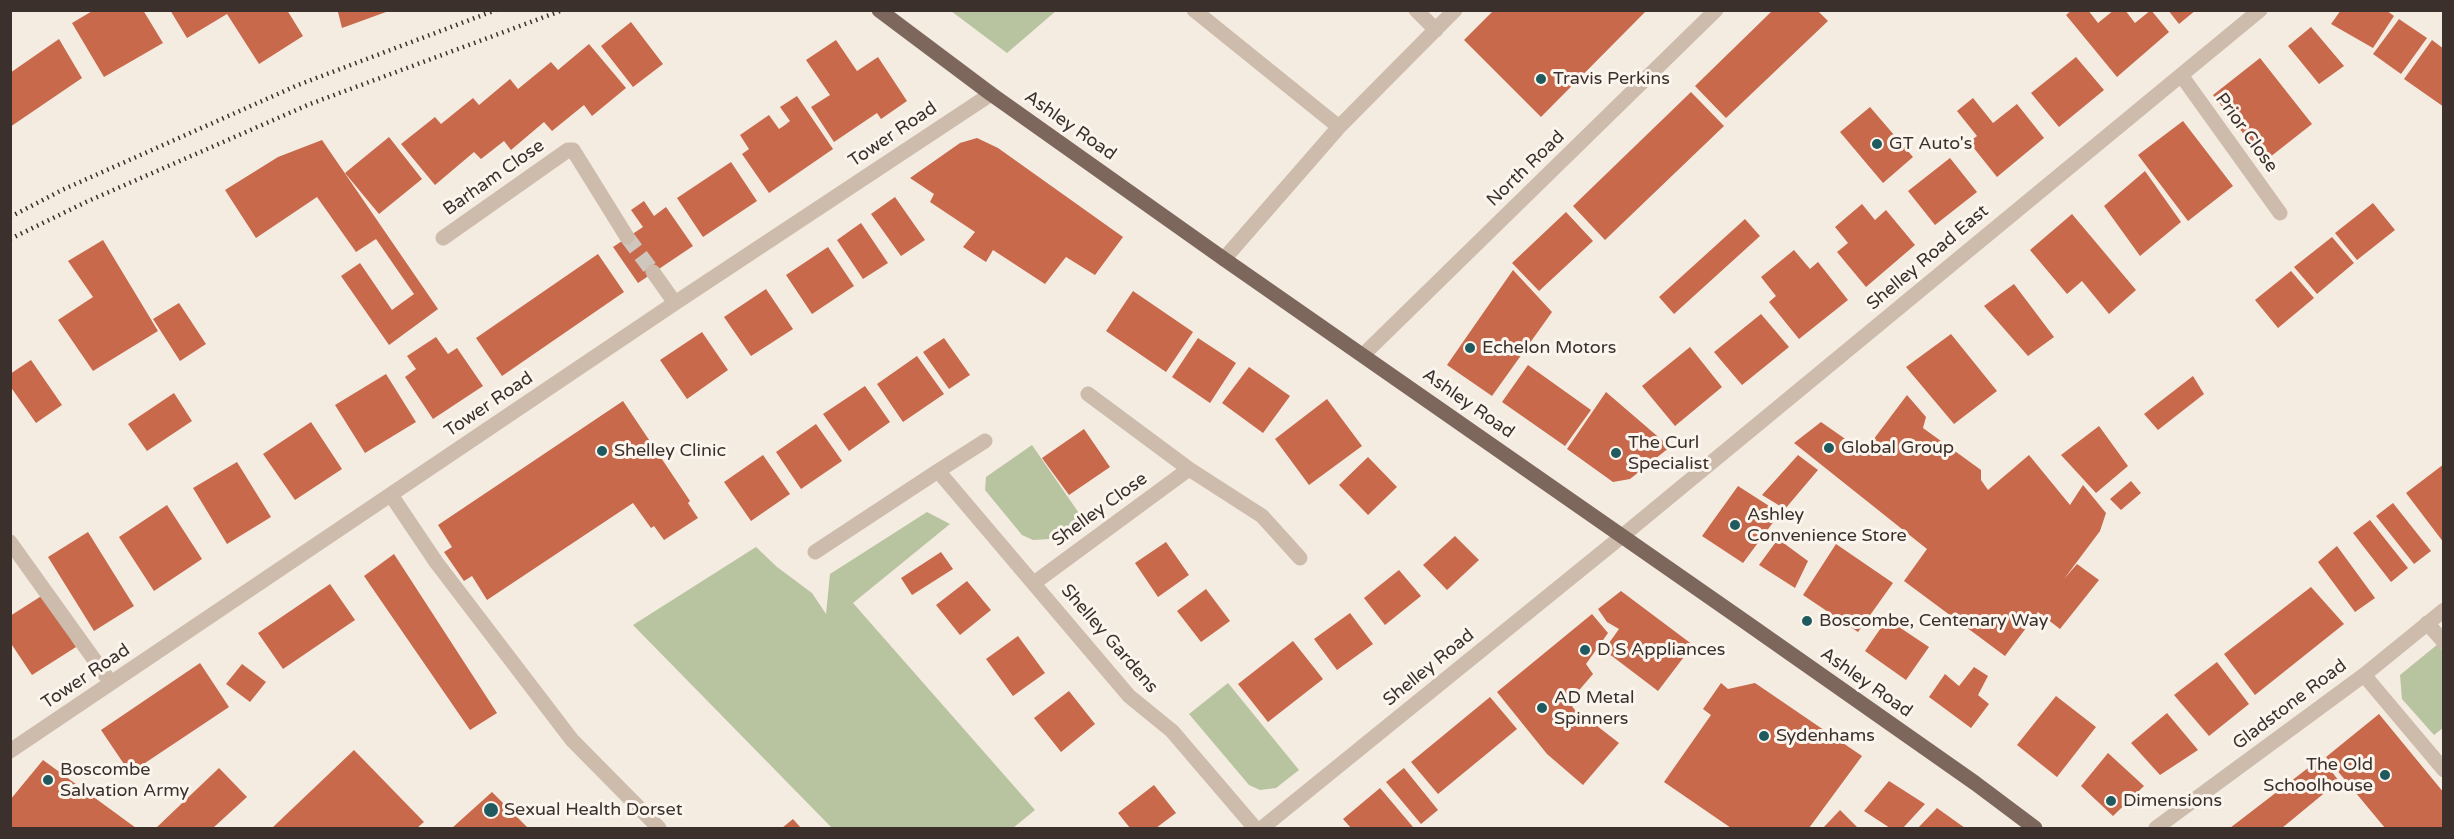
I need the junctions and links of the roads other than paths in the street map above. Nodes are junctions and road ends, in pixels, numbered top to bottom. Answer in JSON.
{"nodes":[{"id":1,"x":879,"y":10,"type":"edge"},
{"id":2,"x":1194,"y":10,"type":"edge"},
{"id":3,"x":1416,"y":10,"type":"edge"},
{"id":4,"x":1455,"y":10,"type":"edge"},
{"id":5,"x":1716,"y":10,"type":"edge"},
{"id":6,"x":2260,"y":10,"type":"edge"},
{"id":7,"x":1436,"y":30,"type":"junction"},
{"id":8,"x":2181,"y":75,"type":"junction"},
{"id":9,"x":991,"y":94,"type":"junction"},
{"id":10,"x":1339,"y":127,"type":"junction"},
{"id":11,"x":2280,"y":213,"type":"dead end"},
{"id":12,"x":627,"y":237,"type":"tunnel mouth"},
{"id":13,"x":443,"y":238,"type":"dead end"},
{"id":14,"x":1224,"y":259,"type":"junction"},
{"id":15,"x":653,"y":273,"type":"tunnel mouth"},
{"id":16,"x":675,"y":303,"type":"junction"},
{"id":17,"x":1363,"y":355,"type":"junction"},
{"id":18,"x":1088,"y":394,"type":"dead end"},
{"id":19,"x":985,"y":441,"type":"dead end"},
{"id":20,"x":1189,"y":469,"type":"junction"},
{"id":21,"x":938,"y":471,"type":"junction"},
{"id":22,"x":391,"y":495,"type":"junction"},
{"id":23,"x":1621,"y":537,"type":"junction"},
{"id":24,"x":10,"y":542,"type":"edge"},
{"id":25,"x":815,"y":552,"type":"dead end"},
{"id":26,"x":1300,"y":558,"type":"dead end"},
{"id":27,"x":1034,"y":583,"type":"junction"},
{"id":28,"x":2444,"y":610,"type":"edge"},
{"id":29,"x":2427,"y":623,"type":"junction"},
{"id":30,"x":2444,"y":642,"type":"edge"},
{"id":31,"x":2364,"y":675,"type":"junction"},
{"id":32,"x":111,"y":683,"type":"junction"},
{"id":33,"x":10,"y":751,"type":"edge"},
{"id":34,"x":2444,"y":770,"type":"edge"},
{"id":35,"x":659,"y":828,"type":"edge"},
{"id":36,"x":1255,"y":828,"type":"edge"},
{"id":37,"x":1262,"y":828,"type":"edge"},
{"id":38,"x":2036,"y":828,"type":"edge"},
{"id":39,"x":2156,"y":828,"type":"edge"}],
"edges":[{"from":1,"to":9,"type":"main road","name":"Ashley Road"},
{"from":2,"to":10,"type":"street"},
{"from":3,"to":7,"type":"street"},
{"from":4,"to":7,"type":"street"},
{"from":5,"to":17,"type":"street","name":"North Road"},
{"from":6,"to":8,"type":"street","name":"Shelley Road East"},
{"from":7,"to":10,"type":"street"},
{"from":8,"to":11,"type":"street","name":"Prior Close"},
{"from":8,"to":23,"type":"street","name":"Shelley Road East"},
{"from":9,"to":14,"type":"main road","name":"Ashley Road"},
{"from":9,"to":16,"type":"street","name":"Tower Road"},
{"from":10,"to":14,"type":"street"},
{"from":12,"to":13,"type":"street","name":"Barham Close"},
{"from":14,"to":17,"type":"main road","name":"Ashley Road"},
{"from":15,"to":16,"type":"street"},
{"from":16,"to":22,"type":"street","name":"Tower Road"},
{"from":17,"to":23,"type":"main road","name":"Ashley Road"},
{"from":18,"to":20,"type":"street"},
{"from":19,"to":21,"type":"street"},
{"from":20,"to":26,"type":"street"},
{"from":20,"to":27,"type":"street","name":"Shelley Close"},
{"from":21,"to":25,"type":"street"},
{"from":21,"to":27,"type":"street","name":"Shelley Gardens"},
{"from":22,"to":32,"type":"street","name":"Tower Road"},
{"from":22,"to":35,"type":"street"},
{"from":23,"to":37,"type":"street","name":"Shelley Road"},
{"from":23,"to":38,"type":"main road","name":"Ashley Road"},
{"from":24,"to":32,"type":"street"},
{"from":27,"to":36,"type":"street","name":"Shelley Gardens"},
{"from":28,"to":29,"type":"street","name":"Gladstone Road"},
{"from":29,"to":30,"type":"street"},
{"from":29,"to":31,"type":"street","name":"Gladstone Road"},
{"from":31,"to":34,"type":"street"},
{"from":31,"to":39,"type":"street","name":"Gladstone Road"},
{"from":32,"to":33,"type":"street","name":"Tower Road"}]}
